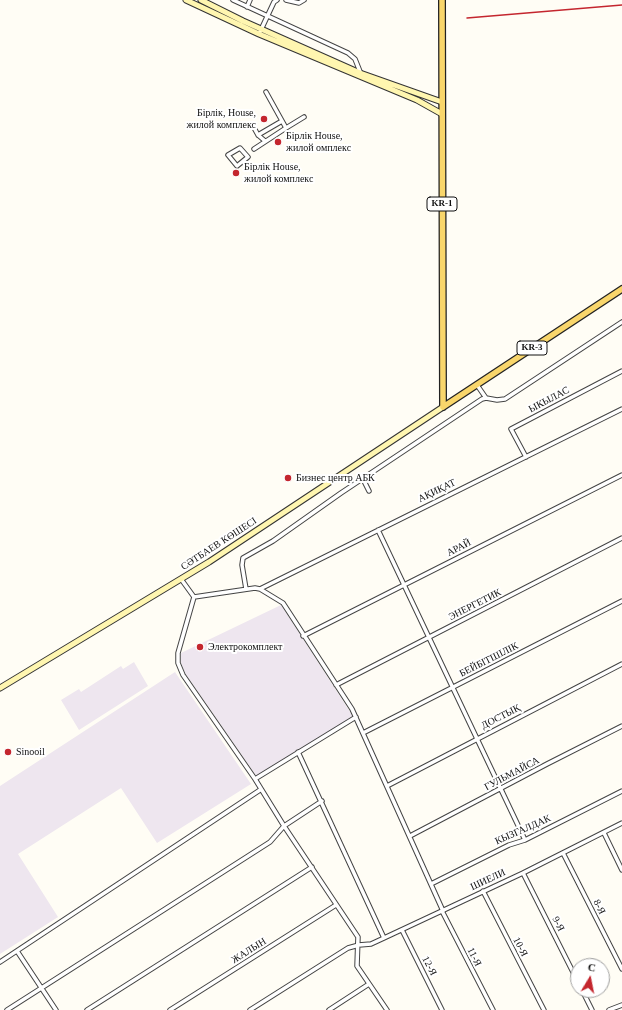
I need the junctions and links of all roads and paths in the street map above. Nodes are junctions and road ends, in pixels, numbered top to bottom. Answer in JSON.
{"nodes":[{"id":1,"x":186,"y":0,"type":"edge"},
{"id":2,"x":201,"y":0,"type":"edge"},
{"id":3,"x":233,"y":0,"type":"edge"},
{"id":4,"x":250,"y":0,"type":"edge"},
{"id":5,"x":277,"y":0,"type":"edge"},
{"id":6,"x":286,"y":0,"type":"edge"},
{"id":7,"x":304,"y":0,"type":"edge"},
{"id":8,"x":442,"y":0,"type":"edge"},
{"id":9,"x":247,"y":6,"type":"junction"},
{"id":10,"x":268,"y":16,"type":"junction"},
{"id":11,"x":260,"y":32,"type":"junction"},
{"id":12,"x":360,"y":73,"type":"junction"},
{"id":13,"x":363,"y":79,"type":"junction"},
{"id":14,"x":266,"y":92,"type":"dead end"},
{"id":15,"x":442,"y":102,"type":"junction"},
{"id":16,"x":442,"y":114,"type":"junction"},
{"id":17,"x":304,"y":117,"type":"dead end"},
{"id":18,"x":282,"y":121,"type":"junction"},
{"id":19,"x":253,"y":126,"type":"dead end"},
{"id":20,"x":286,"y":128,"type":"junction"},
{"id":21,"x":258,"y":135,"type":"junction"},
{"id":22,"x":265,"y":141,"type":"junction"},
{"id":23,"x":254,"y":149,"type":"dead end"},
{"id":24,"x":228,"y":155,"type":"joint"},
{"id":25,"x":621,"y":292,"type":"edge"},
{"id":26,"x":622,"y":322,"type":"edge"},
{"id":27,"x":622,"y":371,"type":"edge"},
{"id":28,"x":477,"y":385,"type":"junction"},
{"id":29,"x":486,"y":398,"type":"junction"},
{"id":30,"x":442,"y":407,"type":"junction"},
{"id":31,"x":622,"y":409,"type":"edge"},
{"id":32,"x":526,"y":456,"type":"junction"},
{"id":33,"x":622,"y":475,"type":"edge"},
{"id":34,"x":363,"y":479,"type":"junction"},
{"id":35,"x":369,"y":490,"type":"dead end"},
{"id":36,"x":378,"y":530,"type":"junction"},
{"id":37,"x":622,"y":538,"type":"edge"},
{"id":38,"x":181,"y":579,"type":"junction"},
{"id":39,"x":403,"y":585,"type":"junction"},
{"id":40,"x":246,"y":589,"type":"junction"},
{"id":41,"x":260,"y":589,"type":"junction"},
{"id":42,"x":194,"y":597,"type":"junction"},
{"id":43,"x":622,"y":601,"type":"edge"},
{"id":44,"x":303,"y":636,"type":"junction"},
{"id":45,"x":429,"y":637,"type":"junction"},
{"id":46,"x":622,"y":664,"type":"edge"},
{"id":47,"x":336,"y":685,"type":"junction"},
{"id":48,"x":453,"y":687,"type":"junction"},
{"id":49,"x":0,"y":688,"type":"edge"},
{"id":50,"x":356,"y":717,"type":"junction"},
{"id":51,"x":622,"y":726,"type":"edge"},
{"id":52,"x":363,"y":733,"type":"junction"},
{"id":53,"x":478,"y":738,"type":"junction"},
{"id":54,"x":298,"y":752,"type":"junction"},
{"id":55,"x":254,"y":779,"type":"junction"},
{"id":56,"x":387,"y":786,"type":"junction"},
{"id":57,"x":501,"y":789,"type":"junction"},
{"id":58,"x":260,"y":790,"type":"junction"},
{"id":59,"x":622,"y":791,"type":"edge"},
{"id":60,"x":322,"y":801,"type":"junction"},
{"id":61,"x":622,"y":823,"type":"edge"},
{"id":62,"x":284,"y":826,"type":"junction"},
{"id":63,"x":604,"y":833,"type":"junction"},
{"id":64,"x":410,"y":836,"type":"junction"},
{"id":65,"x":526,"y":840,"type":"junction"},
{"id":66,"x":563,"y":852,"type":"junction"},
{"id":67,"x":312,"y":867,"type":"junction"},
{"id":68,"x":622,"y":870,"type":"edge"},
{"id":69,"x":523,"y":873,"type":"junction"},
{"id":70,"x":431,"y":884,"type":"junction"},
{"id":71,"x":482,"y":892,"type":"junction"},
{"id":72,"x":336,"y":905,"type":"junction"},
{"id":73,"x":442,"y":911,"type":"junction"},
{"id":74,"x":402,"y":930,"type":"junction"},
{"id":75,"x":384,"y":938,"type":"junction"},
{"id":76,"x":359,"y":945,"type":"junction"},
{"id":77,"x":17,"y":951,"type":"junction"},
{"id":78,"x":0,"y":962,"type":"edge"},
{"id":79,"x":570,"y":966,"type":"edge"},
{"id":80,"x":622,"y":969,"type":"edge"},
{"id":81,"x":369,"y":984,"type":"junction"},
{"id":82,"x":42,"y":987,"type":"junction"},
{"id":83,"x":586,"y":998,"type":"edge"},
{"id":84,"x":622,"y":1005,"type":"edge"},
{"id":85,"x":7,"y":1010,"type":"edge"},
{"id":86,"x":56,"y":1010,"type":"edge"},
{"id":87,"x":87,"y":1010,"type":"edge"},
{"id":88,"x":170,"y":1010,"type":"edge"},
{"id":89,"x":250,"y":1010,"type":"edge"},
{"id":90,"x":329,"y":1010,"type":"edge"},
{"id":91,"x":387,"y":1010,"type":"edge"},
{"id":92,"x":442,"y":1010,"type":"edge"},
{"id":93,"x":493,"y":1010,"type":"edge"},
{"id":94,"x":544,"y":1010,"type":"edge"},
{"id":95,"x":592,"y":1010,"type":"edge"},
{"id":96,"x":610,"y":1010,"type":"edge"}],
"edges":[{"from":1,"to":11,"type":"main road"},
{"from":2,"to":11,"type":"main road"},
{"from":3,"to":9,"type":"street"},
{"from":4,"to":9,"type":"street"},
{"from":5,"to":10,"type":"street"},
{"from":6,"to":7,"type":"street"},
{"from":8,"to":15,"type":"main road","number":"KR-1"},
{"from":9,"to":10,"type":"street"},
{"from":10,"to":11,"type":"street"},
{"from":10,"to":12,"type":"street"},
{"from":11,"to":12,"type":"main road"},
{"from":11,"to":13,"type":"main road"},
{"from":12,"to":13,"type":"street"},
{"from":12,"to":15,"type":"main road"},
{"from":13,"to":16,"type":"main road"},
{"from":14,"to":18,"type":"street"},
{"from":15,"to":16,"type":"main road","number":"KR-1"},
{"from":16,"to":30,"type":"main road","number":"KR-1"},
{"from":17,"to":20,"type":"street"},
{"from":18,"to":20,"type":"street"},
{"from":18,"to":21,"type":"street"},
{"from":19,"to":21,"type":"street"},
{"from":20,"to":22,"type":"street"},
{"from":21,"to":22,"type":"street"},
{"from":22,"to":23,"type":"street"},
{"from":24,"to":24,"type":"street"},
{"from":25,"to":28,"type":"main road","number":"KR-3"},
{"from":26,"to":29,"type":"street"},
{"from":27,"to":32,"type":"street","name":"ЫКЫЛАС"},
{"from":28,"to":29,"type":"street"},
{"from":28,"to":30,"type":"main road","number":"KR-3"},
{"from":29,"to":34,"type":"street"},
{"from":30,"to":38,"type":"main road","name":"СӘТБАЕВ КӨШЕСІ","number":"KR-3"},
{"from":31,"to":32,"type":"street","name":"АҚИҚАТ"},
{"from":32,"to":36,"type":"street","name":"АҚИҚАТ"},
{"from":33,"to":39,"type":"street","name":"АРАЙ"},
{"from":34,"to":35,"type":"street"},
{"from":34,"to":40,"type":"street"},
{"from":36,"to":39,"type":"street"},
{"from":36,"to":41,"type":"street","name":"АҚИҚАТ"},
{"from":37,"to":45,"type":"street","name":"ЭНЕРГЕТИК"},
{"from":38,"to":42,"type":"street"},
{"from":38,"to":49,"type":"main road","name":"СӘТБАЕВ КӨШЕСІ","number":"KR-3"},
{"from":39,"to":44,"type":"street","name":"АРАЙ"},
{"from":39,"to":45,"type":"street"},
{"from":40,"to":41,"type":"street"},
{"from":40,"to":42,"type":"street"},
{"from":41,"to":44,"type":"street","name":"11-Я"},
{"from":42,"to":55,"type":"street"},
{"from":43,"to":48,"type":"street","name":"БЕЙБІТШІЛІК"},
{"from":44,"to":47,"type":"street","name":"11-Я"},
{"from":45,"to":47,"type":"street","name":"ЭНЕРГЕТИК"},
{"from":45,"to":48,"type":"street"},
{"from":46,"to":53,"type":"street","name":"ДОСТЫҚ"},
{"from":47,"to":50,"type":"street","name":"11-Я"},
{"from":48,"to":52,"type":"street","name":"БЕЙБІТШІЛІК"},
{"from":48,"to":53,"type":"street"},
{"from":50,"to":52,"type":"street","name":"11-Я"},
{"from":50,"to":54,"type":"street"},
{"from":51,"to":57,"type":"street","name":"ГУЛЬМАЙСА"},
{"from":52,"to":56,"type":"street","name":"11-Я"},
{"from":53,"to":56,"type":"street","name":"ДОСТЫҚ"},
{"from":53,"to":57,"type":"street"},
{"from":54,"to":55,"type":"street"},
{"from":54,"to":60,"type":"street"},
{"from":55,"to":58,"type":"street"},
{"from":56,"to":64,"type":"street","name":"11-Я"},
{"from":57,"to":64,"type":"street","name":"ГУЛЬМАЙСА"},
{"from":57,"to":65,"type":"street"},
{"from":58,"to":62,"type":"street"},
{"from":58,"to":77,"type":"street"},
{"from":59,"to":65,"type":"street","name":"КЫЗГАЛДАК"},
{"from":60,"to":62,"type":"street"},
{"from":60,"to":75,"type":"street"},
{"from":61,"to":63,"type":"street","name":"ШИЕЛИ"},
{"from":62,"to":67,"type":"street"},
{"from":62,"to":82,"type":"street"},
{"from":63,"to":66,"type":"street","name":"ШИЕЛИ"},
{"from":63,"to":68,"type":"street"},
{"from":64,"to":70,"type":"street","name":"11-Я"},
{"from":65,"to":70,"type":"street","name":"КЫЗГАЛДАК"},
{"from":66,"to":69,"type":"street","name":"ШИЕЛИ"},
{"from":66,"to":80,"type":"street","name":"8-Я"},
{"from":67,"to":72,"type":"street"},
{"from":67,"to":87,"type":"street"},
{"from":69,"to":71,"type":"street","name":"ШИЕЛИ"},
{"from":69,"to":79,"type":"street","name":"9-Я"},
{"from":70,"to":73,"type":"street","name":"11-Я"},
{"from":71,"to":73,"type":"street","name":"ШИЕЛИ"},
{"from":71,"to":94,"type":"street","name":"10-Я"},
{"from":72,"to":76,"type":"street"},
{"from":72,"to":88,"type":"street","name":"ЖАЛЫН"},
{"from":73,"to":74,"type":"street","name":"ШИЕЛИ"},
{"from":73,"to":93,"type":"street","name":"11-Я"},
{"from":74,"to":75,"type":"street","name":"ШИЕЛИ"},
{"from":74,"to":92,"type":"street","name":"12-Я"},
{"from":75,"to":76,"type":"street","name":"ШИЕЛИ"},
{"from":76,"to":81,"type":"street"},
{"from":76,"to":89,"type":"street","name":"ШИЕЛИ"},
{"from":77,"to":78,"type":"street"},
{"from":77,"to":82,"type":"street"},
{"from":81,"to":90,"type":"street"},
{"from":81,"to":91,"type":"street"},
{"from":82,"to":85,"type":"street"},
{"from":82,"to":86,"type":"street"},
{"from":83,"to":95,"type":"street"},
{"from":84,"to":96,"type":"street"}]}
